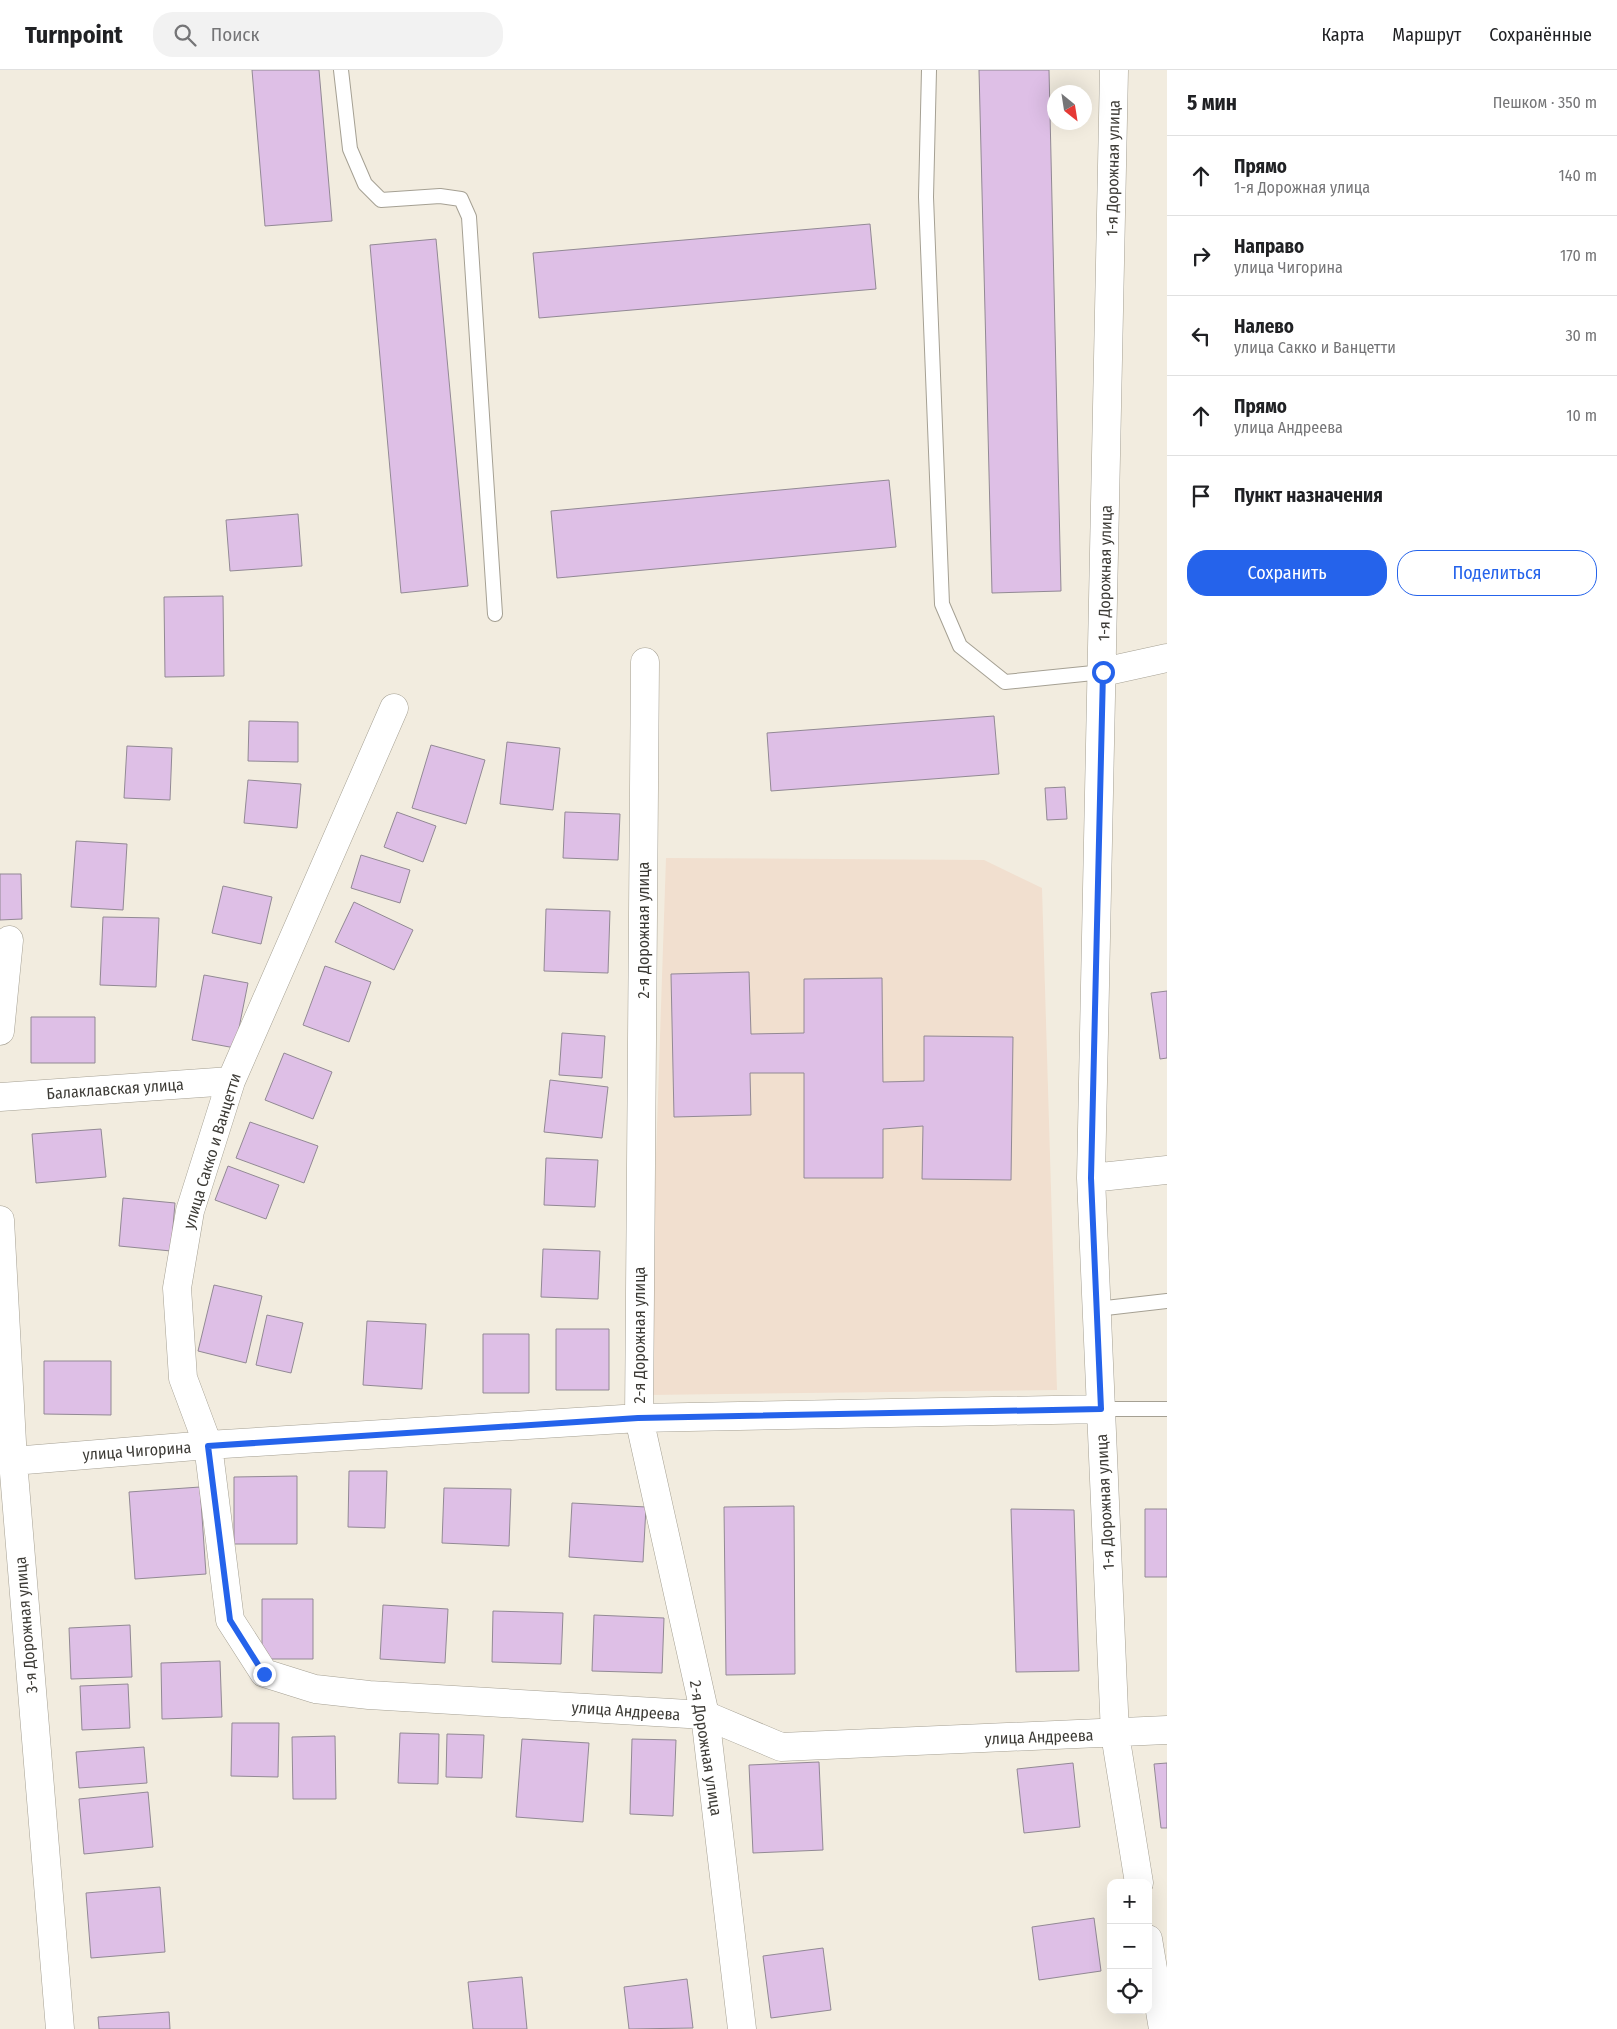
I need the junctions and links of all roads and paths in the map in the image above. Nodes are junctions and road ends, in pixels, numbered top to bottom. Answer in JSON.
{"nodes":[{"id":1,"x":341,"y":70,"type":"edge"},
{"id":2,"x":929,"y":70,"type":"edge"},
{"id":3,"x":1114,"y":70,"type":"edge"},
{"id":4,"x":495,"y":614,"type":"dead end"},
{"id":5,"x":1167,"y":658,"type":"edge"},
{"id":6,"x":645,"y":662,"type":"dead end"},
{"id":7,"x":1103,"y":672,"type":"junction"},
{"id":8,"x":394,"y":708,"type":"dead end"},
{"id":9,"x":9,"y":940,"type":"dead end"},
{"id":10,"x":0,"y":1031,"type":"edge"},
{"id":11,"x":230,"y":1081,"type":"junction"},
{"id":12,"x":0,"y":1097,"type":"edge"},
{"id":13,"x":1167,"y":1170,"type":"edge"},
{"id":14,"x":1091,"y":1178,"type":"junction"},
{"id":15,"x":0,"y":1220,"type":"edge"},
{"id":16,"x":1167,"y":1301,"type":"edge"},
{"id":17,"x":1096,"y":1309,"type":"junction"},
{"id":18,"x":1101,"y":1409,"type":"junction"},
{"id":19,"x":1167,"y":1409,"type":"edge"},
{"id":20,"x":638,"y":1418,"type":"junction"},
{"id":21,"x":208,"y":1446,"type":"junction"},
{"id":22,"x":13,"y":1460,"type":"junction"},
{"id":23,"x":230,"y":1620,"type":"joint"},
{"id":24,"x":705,"y":1716,"type":"junction"},
{"id":25,"x":1167,"y":1730,"type":"edge"},
{"id":26,"x":1115,"y":1734,"type":"junction"},
{"id":27,"x":1138,"y":1879,"type":"edge"},
{"id":28,"x":1152,"y":1963,"type":"edge"},
{"id":29,"x":60,"y":2029,"type":"edge"},
{"id":30,"x":742,"y":2029,"type":"edge"},
{"id":31,"x":1163,"y":2029,"type":"edge"}],
"edges":[{"from":1,"to":4,"type":"lane"},
{"from":2,"to":7,"type":"lane"},
{"from":3,"to":7,"type":"street","name":"1-я Дорожная улица"},
{"from":5,"to":7,"type":"street"},
{"from":6,"to":20,"type":"street","name":"2-я Дорожная улица"},
{"from":7,"to":14,"type":"street","name":"1-я Дорожная улица"},
{"from":8,"to":11,"type":"street","name":"улица Сакко и Ванцетти"},
{"from":9,"to":10,"type":"street"},
{"from":11,"to":12,"type":"street","name":"Балаклавская улица"},
{"from":11,"to":21,"type":"street","name":"улица Сакко и Ванцетти"},
{"from":13,"to":14,"type":"street"},
{"from":14,"to":17,"type":"street","name":"1-я Дорожная улица"},
{"from":15,"to":22,"type":"street","name":"3-я Дорожная улица"},
{"from":16,"to":17,"type":"lane"},
{"from":17,"to":18,"type":"street","name":"1-я Дорожная улица"},
{"from":18,"to":19,"type":"lane"},
{"from":18,"to":20,"type":"street","name":"улица Чигорина"},
{"from":18,"to":26,"type":"street","name":"1-я Дорожная улица"},
{"from":20,"to":21,"type":"street","name":"улица Чигорина"},
{"from":20,"to":24,"type":"street","name":"2-я Дорожная улица"},
{"from":21,"to":22,"type":"street","name":"улица Чигорина"},
{"from":21,"to":23,"type":"street","name":"улица Сакко и Ванцетти"},
{"from":22,"to":29,"type":"street","name":"3-я Дорожная улица"},
{"from":23,"to":24,"type":"street","name":"улица Андреева"},
{"from":24,"to":26,"type":"street","name":"улица Андреева"},
{"from":24,"to":30,"type":"street","name":"2-я Дорожная улица"},
{"from":25,"to":26,"type":"street","name":"улица Андреева"},
{"from":26,"to":27,"type":"street","name":"1-я Дорожная улица"},
{"from":28,"to":31,"type":"street"}]}
